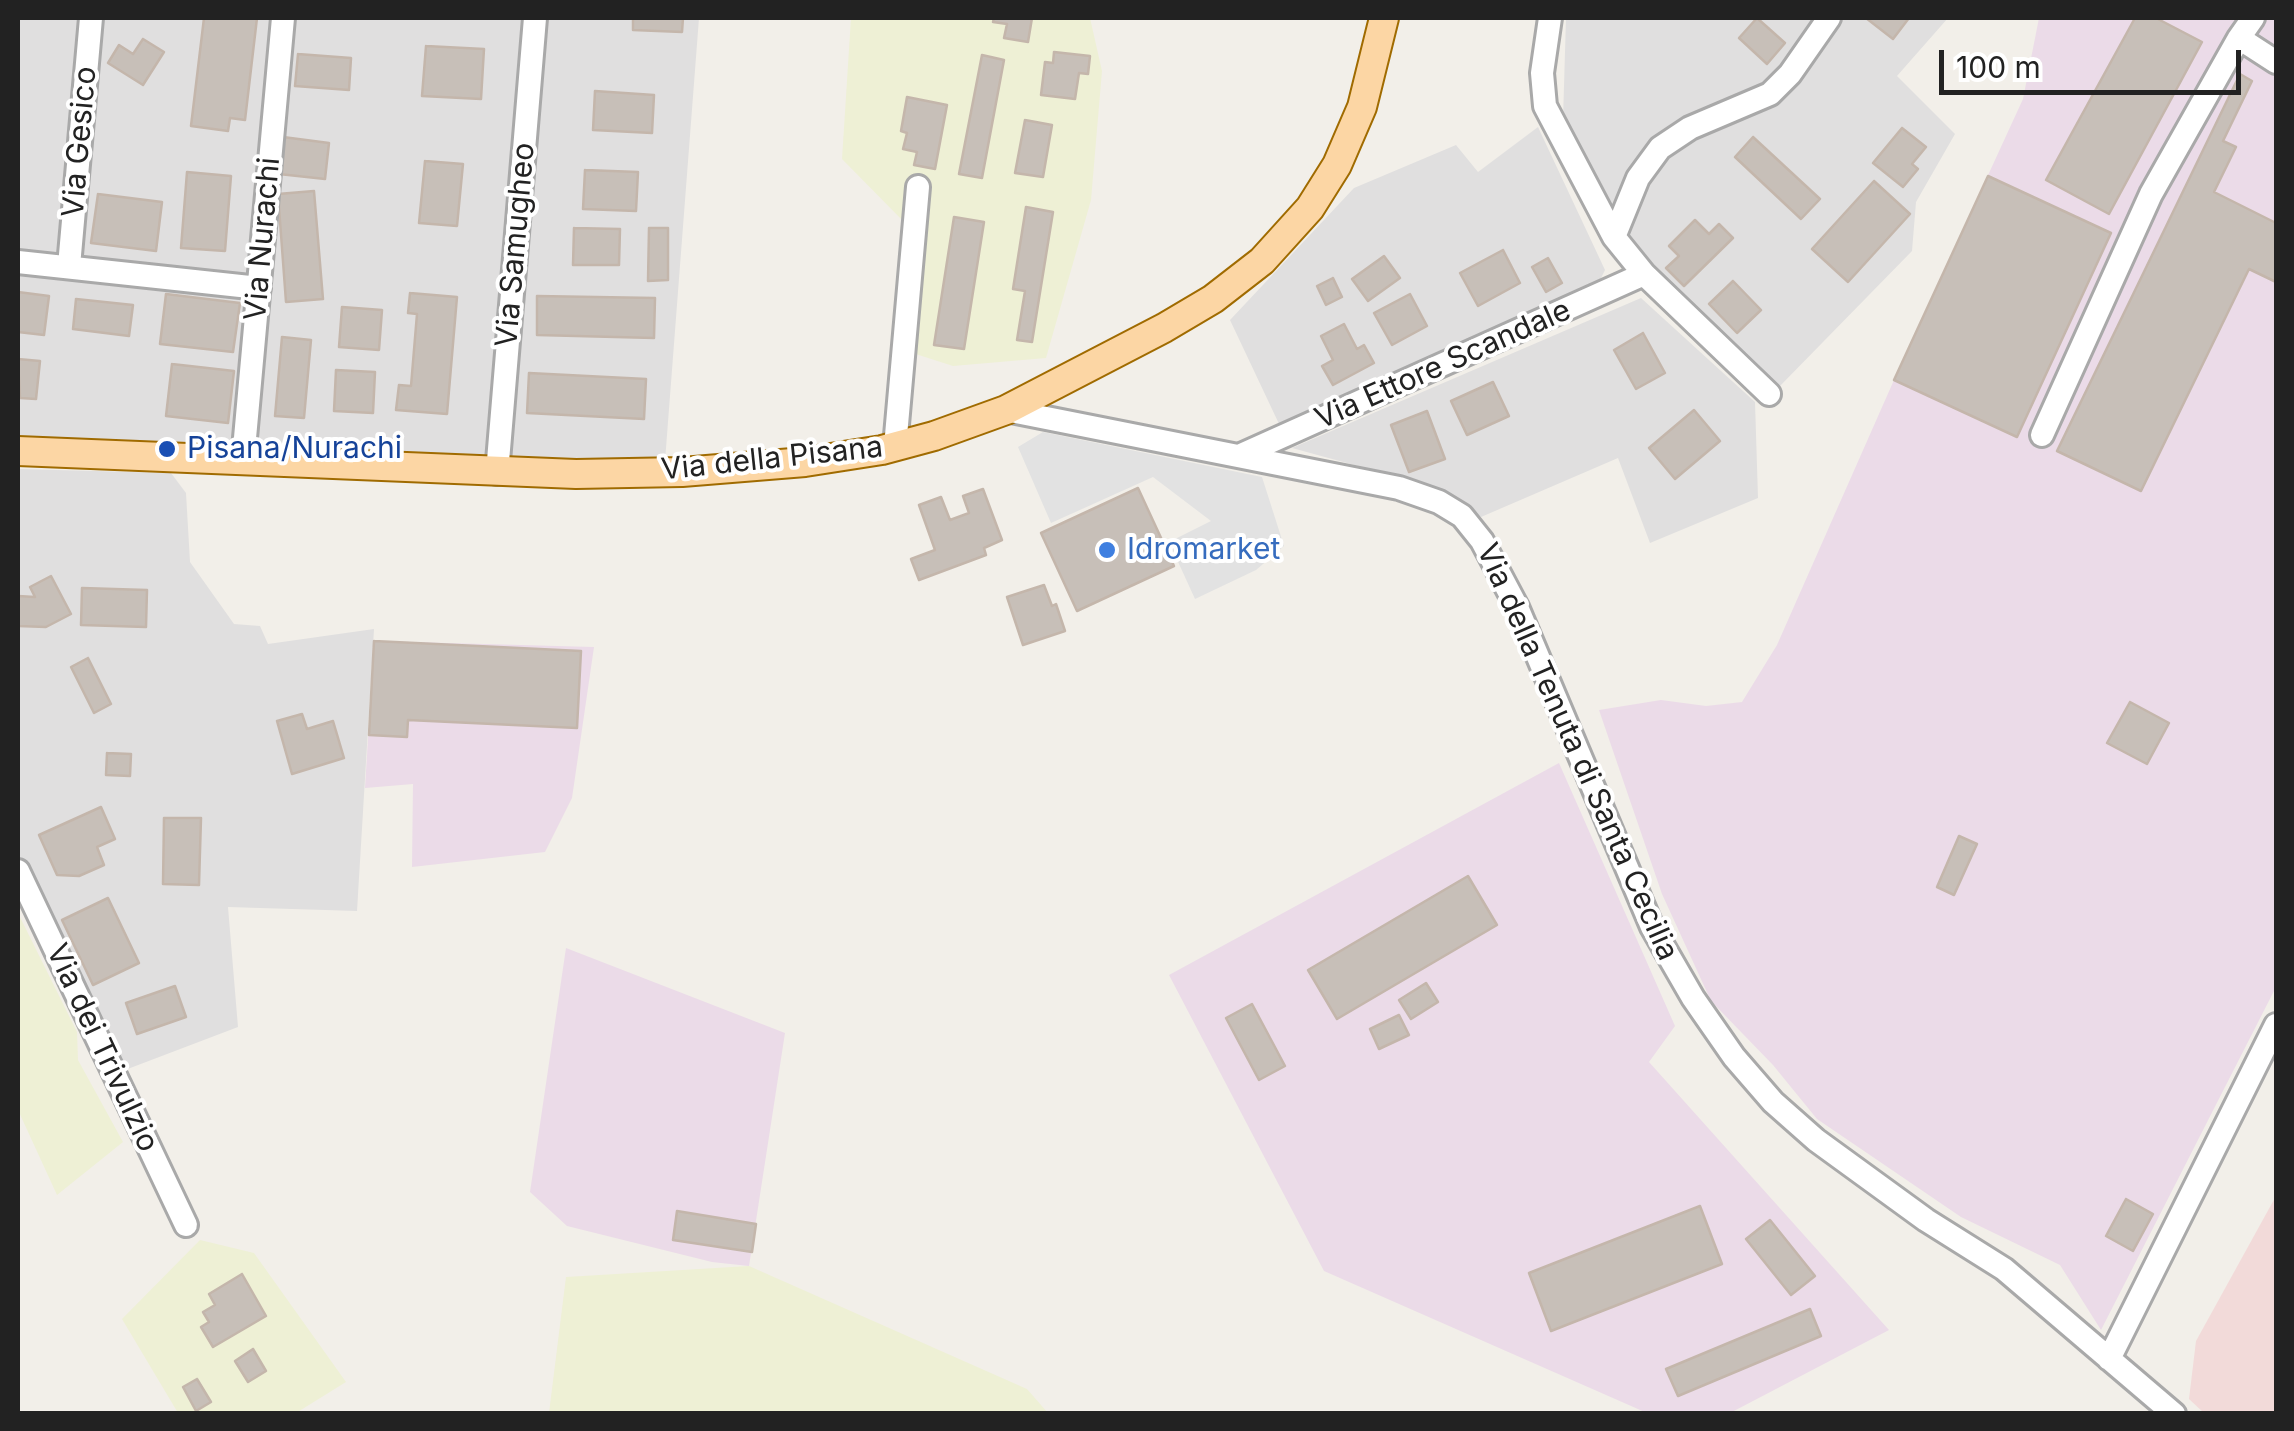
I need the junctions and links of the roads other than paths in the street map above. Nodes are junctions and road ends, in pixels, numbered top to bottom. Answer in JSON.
{"nodes":[{"id":1,"x":91,"y":18,"type":"edge"},
{"id":2,"x":283,"y":18,"type":"edge"},
{"id":3,"x":534,"y":18,"type":"edge"},
{"id":4,"x":1384,"y":18,"type":"edge"},
{"id":5,"x":1550,"y":18,"type":"edge"},
{"id":6,"x":1829,"y":18,"type":"edge"},
{"id":7,"x":2253,"y":18,"type":"edge"},
{"id":8,"x":2240,"y":38,"type":"junction"},
{"id":9,"x":2276,"y":62,"type":"edge"},
{"id":10,"x":918,"y":186,"type":"dead end"},
{"id":11,"x":1614,"y":238,"type":"junction"},
{"id":12,"x":18,"y":262,"type":"edge"},
{"id":13,"x":69,"y":266,"type":"junction"},
{"id":14,"x":1644,"y":274,"type":"junction"},
{"id":15,"x":259,"y":288,"type":"junction"},
{"id":16,"x":1769,"y":394,"type":"dead end"},
{"id":17,"x":1006,"y":410,"type":"junction"},
{"id":18,"x":2042,"y":435,"type":"dead end"},
{"id":19,"x":895,"y":447,"type":"junction"},
{"id":20,"x":18,"y":451,"type":"edge"},
{"id":21,"x":1241,"y":455,"type":"junction"},
{"id":22,"x":243,"y":460,"type":"junction"},
{"id":23,"x":497,"y":472,"type":"junction"},
{"id":24,"x":18,"y":871,"type":"edge"},
{"id":25,"x":2276,"y":1025,"type":"edge"},
{"id":26,"x":186,"y":1225,"type":"dead end"},
{"id":27,"x":2108,"y":1359,"type":"junction"},
{"id":28,"x":2174,"y":1414,"type":"edge"}],
"edges":[{"from":1,"to":13,"type":"street","name":"Via Gesico"},
{"from":2,"to":15,"type":"street","name":"Via Nurachi"},
{"from":3,"to":23,"type":"street","name":"Via Samugheo"},
{"from":4,"to":17,"type":"main road","name":"Via della Pisana"},
{"from":5,"to":11,"type":"street"},
{"from":6,"to":11,"type":"street"},
{"from":7,"to":8,"type":"street"},
{"from":8,"to":9,"type":"street"},
{"from":8,"to":18,"type":"street"},
{"from":10,"to":19,"type":"street"},
{"from":11,"to":14,"type":"street"},
{"from":12,"to":13,"type":"street"},
{"from":13,"to":15,"type":"street"},
{"from":14,"to":16,"type":"street"},
{"from":14,"to":21,"type":"street","name":"Via Ettore Scandale"},
{"from":15,"to":22,"type":"street","name":"Via Nurachi"},
{"from":17,"to":19,"type":"main road","name":"Via della Pisana"},
{"from":17,"to":21,"type":"street","name":"Via della Tenuta di Santa Cecilia"},
{"from":19,"to":23,"type":"main road","name":"Via della Pisana"},
{"from":20,"to":22,"type":"main road","name":"Via della Pisana"},
{"from":21,"to":27,"type":"street","name":"Via della Tenuta di Santa Cecilia"},
{"from":22,"to":23,"type":"main road","name":"Via della Pisana"},
{"from":24,"to":26,"type":"street","name":"Via dei Trivulzio"},
{"from":25,"to":27,"type":"street"},
{"from":27,"to":28,"type":"street","name":"Via della Tenuta di Santa Cecilia"}]}
